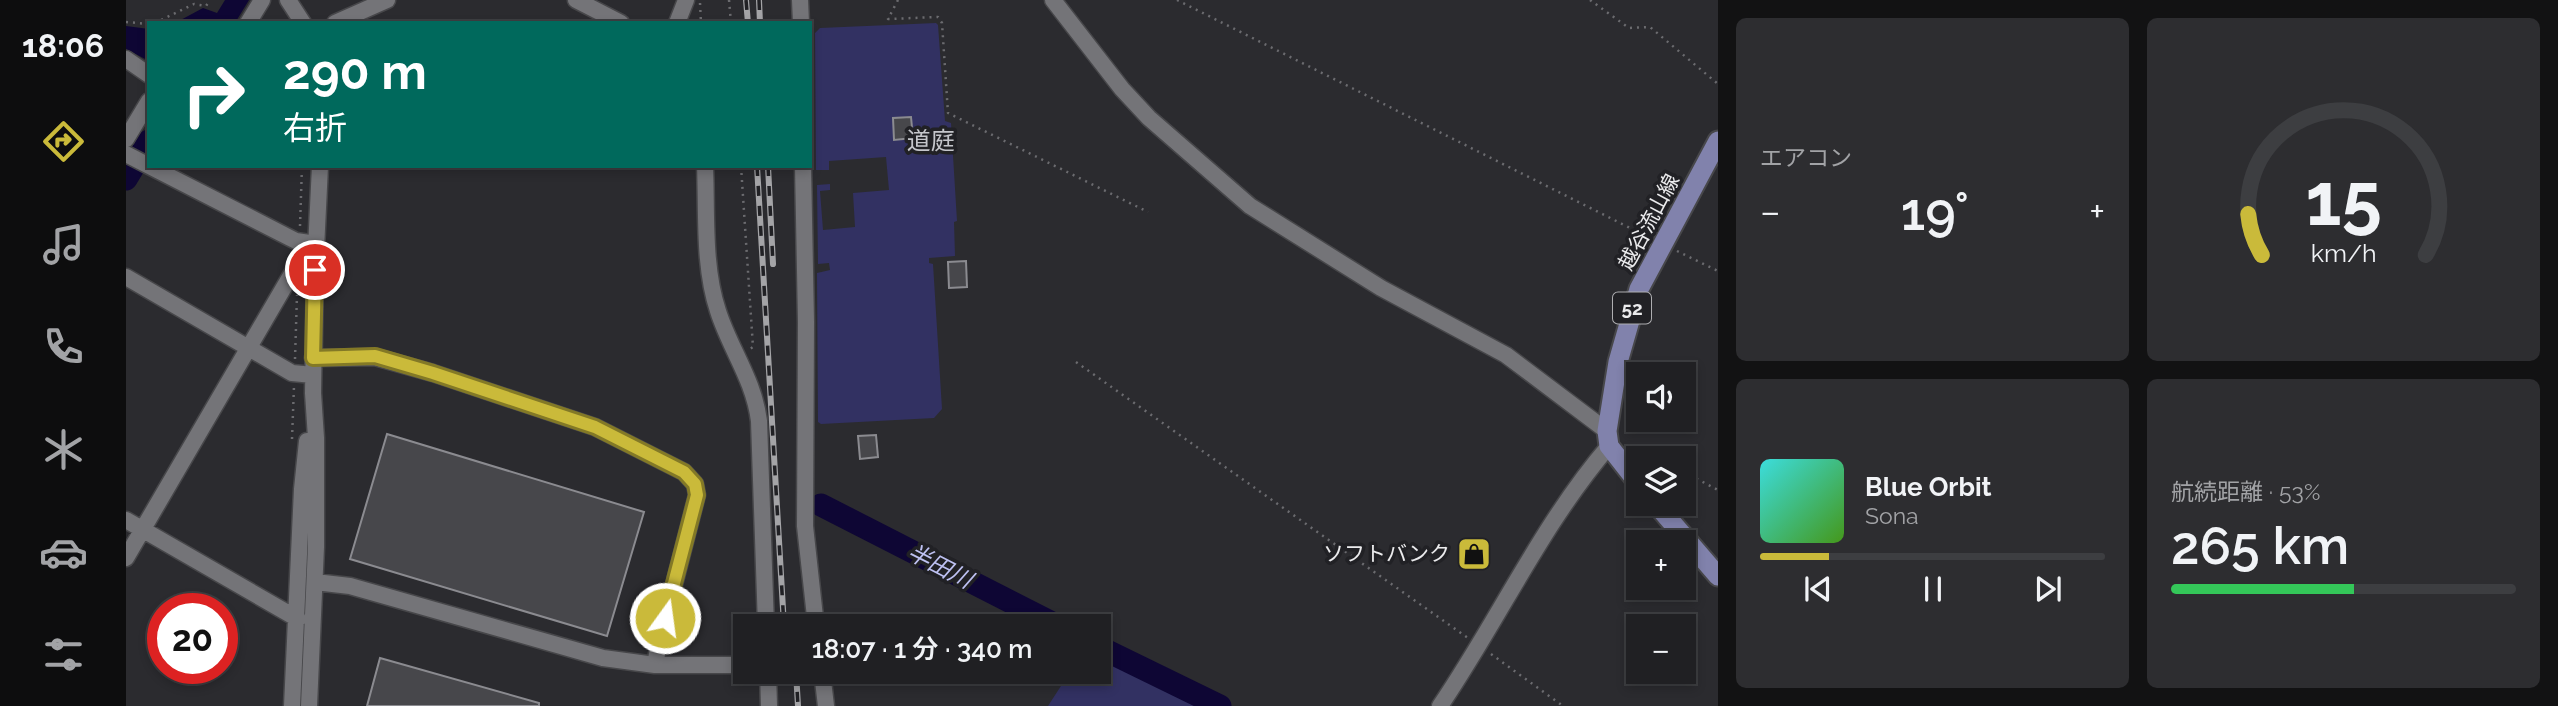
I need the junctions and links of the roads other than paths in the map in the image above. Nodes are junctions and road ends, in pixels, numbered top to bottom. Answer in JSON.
{"nodes":[{"id":1,"x":262,"y":0,"type":"edge"},
{"id":2,"x":288,"y":0,"type":"edge"},
{"id":3,"x":576,"y":0,"type":"edge"},
{"id":4,"x":685,"y":0,"type":"edge"},
{"id":5,"x":800,"y":0,"type":"edge"},
{"id":6,"x":1053,"y":0,"type":"edge"},
{"id":7,"x":384,"y":1,"type":"edge"},
{"id":8,"x":249,"y":21,"type":"edge"},
{"id":9,"x":302,"y":21,"type":"edge"},
{"id":10,"x":339,"y":21,"type":"edge"},
{"id":11,"x":617,"y":21,"type":"edge"},
{"id":12,"x":678,"y":21,"type":"edge"},
{"id":13,"x":800,"y":21,"type":"edge"},
{"id":14,"x":126,"y":59,"type":"edge"},
{"id":15,"x":147,"y":74,"type":"edge"},
{"id":16,"x":147,"y":104,"type":"edge"},
{"id":17,"x":126,"y":139,"type":"edge"},
{"id":18,"x":1718,"y":141,"type":"edge"},
{"id":19,"x":128,"y":155,"type":"edge"},
{"id":20,"x":147,"y":164,"type":"edge"},
{"id":21,"x":156,"y":168,"type":"edge"},
{"id":22,"x":320,"y":168,"type":"edge"},
{"id":23,"x":705,"y":168,"type":"edge"},
{"id":24,"x":803,"y":168,"type":"edge"},
{"id":25,"x":308,"y":243,"type":"junction"},
{"id":26,"x":315,"y":270,"type":"junction"},
{"id":27,"x":126,"y":277,"type":"edge"},
{"id":28,"x":248,"y":348,"type":"junction"},
{"id":29,"x":313,"y":358,"type":"junction"},
{"id":30,"x":313,"y":375,"type":"junction"},
{"id":31,"x":313,"y":393,"type":"junction"},
{"id":32,"x":1608,"y":438,"type":"junction"},
{"id":33,"x":1626,"y":465,"type":"edge"},
{"id":34,"x":1666,"y":516,"type":"edge"},
{"id":35,"x":126,"y":520,"type":"edge"},
{"id":36,"x":143,"y":530,"type":"junction"},
{"id":37,"x":126,"y":558,"type":"edge"},
{"id":38,"x":1718,"y":576,"type":"edge"},
{"id":39,"x":315,"y":582,"type":"junction"},
{"id":40,"x":766,"y":614,"type":"edge"},
{"id":41,"x":815,"y":614,"type":"edge"},
{"id":42,"x":298,"y":620,"type":"junction"},
{"id":43,"x":655,"y":665,"type":"junction"},
{"id":44,"x":733,"y":665,"type":"edge"},
{"id":45,"x":768,"y":684,"type":"edge"},
{"id":46,"x":823,"y":684,"type":"edge"},
{"id":47,"x":292,"y":706,"type":"edge"},
{"id":48,"x":309,"y":706,"type":"edge"},
{"id":49,"x":769,"y":706,"type":"edge"},
{"id":50,"x":826,"y":706,"type":"edge"},
{"id":51,"x":1440,"y":706,"type":"edge"}],
"edges":[{"from":1,"to":8,"type":"street"},
{"from":2,"to":9,"type":"street"},
{"from":3,"to":11,"type":"street"},
{"from":4,"to":12,"type":"street"},
{"from":5,"to":13,"type":"street"},
{"from":6,"to":32,"type":"street"},
{"from":7,"to":10,"type":"street"},
{"from":14,"to":15,"type":"street"},
{"from":16,"to":17,"type":"street"},
{"from":18,"to":32,"type":"main road","name":"越谷流山線","number":"52"},
{"from":19,"to":20,"type":"street"},
{"from":21,"to":25,"type":"street"},
{"from":22,"to":25,"type":"street"},
{"from":23,"to":40,"type":"street"},
{"from":24,"to":41,"type":"street"},
{"from":25,"to":26,"type":"street"},
{"from":26,"to":28,"type":"street"},
{"from":26,"to":29,"type":"street"},
{"from":27,"to":28,"type":"street"},
{"from":28,"to":30,"type":"street"},
{"from":28,"to":36,"type":"street"},
{"from":29,"to":30,"type":"street"},
{"from":29,"to":43,"type":"street"},
{"from":30,"to":31,"type":"street"},
{"from":31,"to":39,"type":"street"},
{"from":31,"to":42,"type":"street"},
{"from":32,"to":33,"type":"main road"},
{"from":32,"to":51,"type":"street"},
{"from":34,"to":38,"type":"main road"},
{"from":35,"to":36,"type":"street"},
{"from":36,"to":37,"type":"street"},
{"from":36,"to":42,"type":"street"},
{"from":39,"to":43,"type":"street"},
{"from":39,"to":48,"type":"street"},
{"from":42,"to":47,"type":"street"},
{"from":43,"to":44,"type":"street"},
{"from":45,"to":49,"type":"street"},
{"from":46,"to":50,"type":"street"}]}
